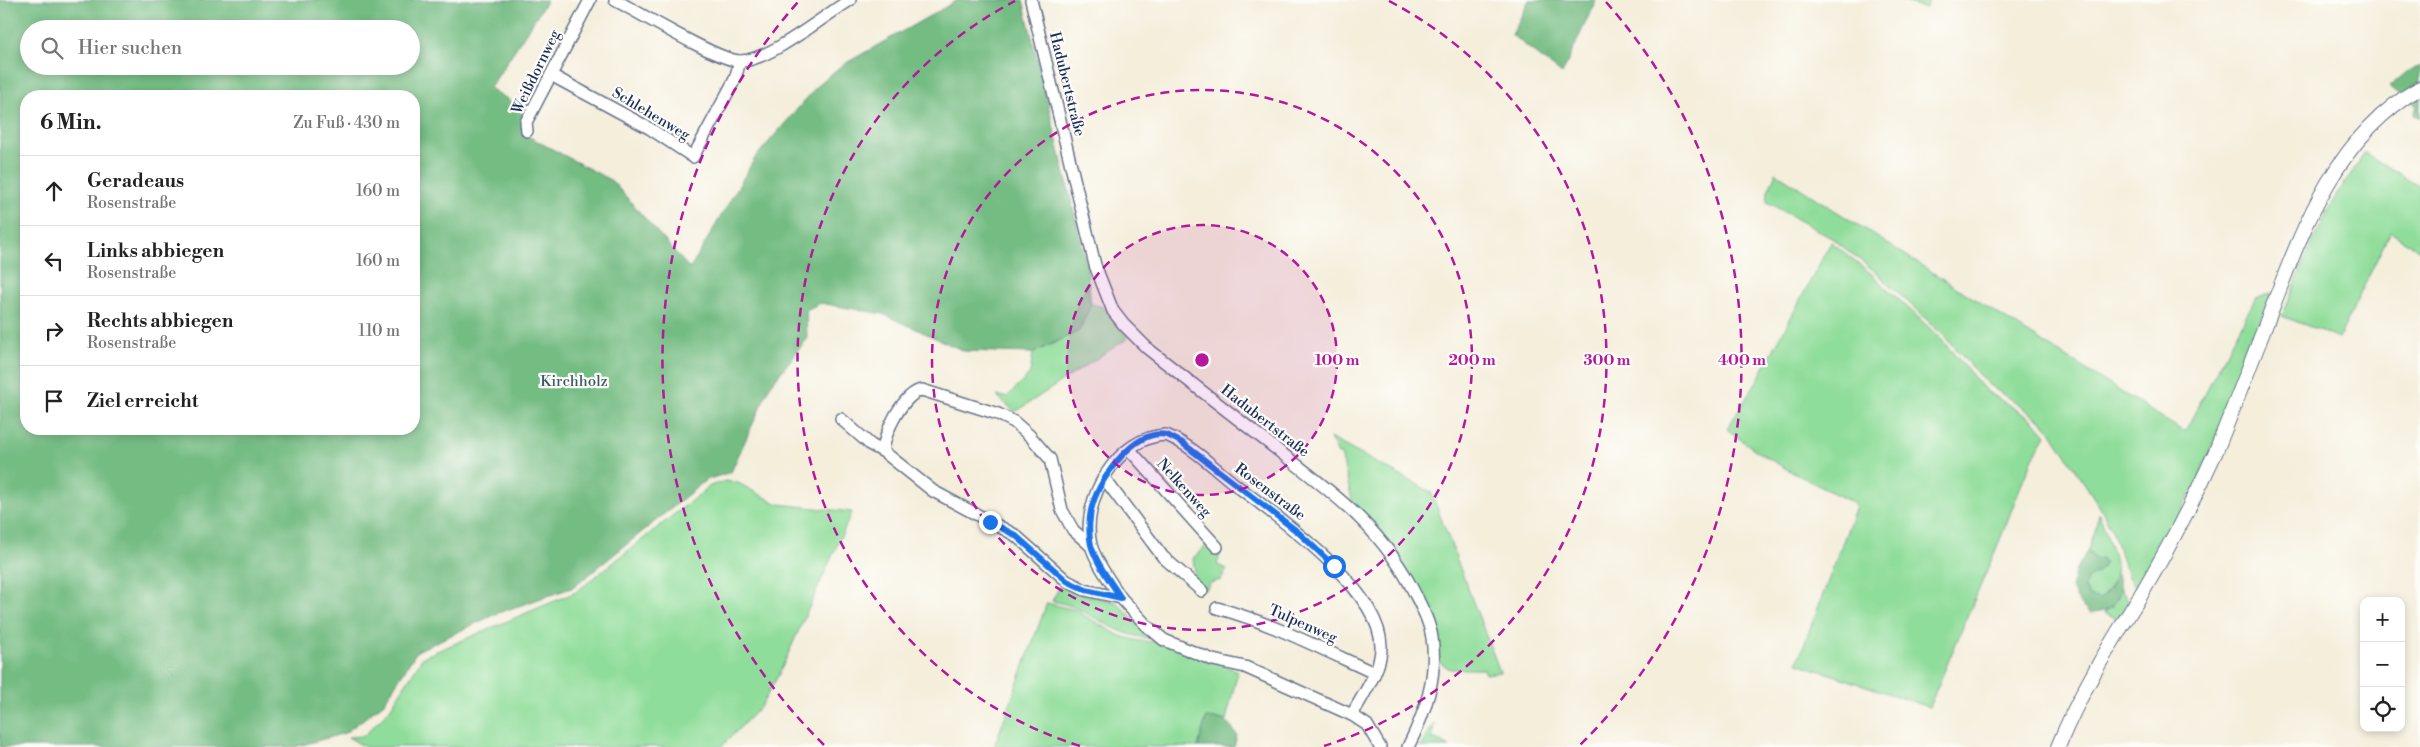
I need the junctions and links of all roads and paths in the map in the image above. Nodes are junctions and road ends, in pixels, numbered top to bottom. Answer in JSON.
{"nodes":[{"id":1,"x":590,"y":0,"type":"edge"},
{"id":2,"x":615,"y":0,"type":"edge"},
{"id":3,"x":850,"y":0,"type":"edge"},
{"id":4,"x":1031,"y":0,"type":"edge"},
{"id":5,"x":740,"y":61,"type":"junction"},
{"id":6,"x":551,"y":75,"type":"junction"},
{"id":7,"x":2420,"y":88,"type":"edge"},
{"id":8,"x":527,"y":131,"type":"dead end"},
{"id":9,"x":841,"y":419,"type":"dead end"},
{"id":10,"x":1129,"y":449,"type":"junction"},
{"id":11,"x":884,"y":452,"type":"junction"},
{"id":12,"x":1104,"y":478,"type":"junction"},
{"id":13,"x":1091,"y":546,"type":"junction"},
{"id":14,"x":1217,"y":547,"type":"dead end"},
{"id":15,"x":1202,"y":591,"type":"dead end"},
{"id":16,"x":1121,"y":598,"type":"junction"},
{"id":17,"x":1217,"y":608,"type":"dead end"},
{"id":18,"x":1374,"y":673,"type":"junction"},
{"id":19,"x":1352,"y":715,"type":"junction"},
{"id":20,"x":1380,"y":747,"type":"edge"},
{"id":21,"x":1408,"y":747,"type":"edge"},
{"id":22,"x":2058,"y":747,"type":"edge"}],
"edges":[{"from":1,"to":6,"type":"street","name":"Weißdornweg"},
{"from":2,"to":5,"type":"street"},
{"from":3,"to":5,"type":"street"},
{"from":4,"to":21,"type":"street","name":"Hadubertstraße"},
{"from":5,"to":6,"type":"street","name":"Schlehenweg"},
{"from":6,"to":8,"type":"street","name":"Weißdornweg"},
{"from":7,"to":22,"type":"main road"},
{"from":9,"to":11,"type":"street"},
{"from":10,"to":12,"type":"street","name":"Rosenstraße"},
{"from":10,"to":14,"type":"street","name":"Nelkenweg"},
{"from":10,"to":18,"type":"street","name":"Rosenstraße"},
{"from":11,"to":13,"type":"street","name":"Rosenstraße"},
{"from":11,"to":16,"type":"street"},
{"from":12,"to":13,"type":"street","name":"Rosenstraße"},
{"from":12,"to":15,"type":"street"},
{"from":13,"to":16,"type":"street","name":"Rosenstraße"},
{"from":16,"to":19,"type":"street","name":"Rosenstraße"},
{"from":17,"to":18,"type":"street","name":"Tulpenweg"},
{"from":18,"to":19,"type":"street","name":"Rosenstraße"},
{"from":19,"to":20,"type":"street","name":"Rosenstraße"}]}
